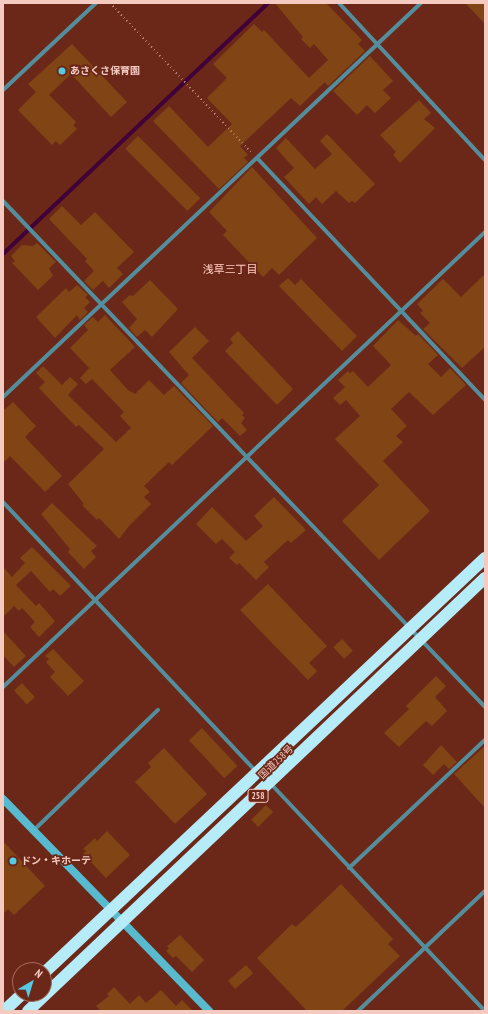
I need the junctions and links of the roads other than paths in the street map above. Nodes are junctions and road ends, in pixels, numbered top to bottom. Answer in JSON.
{"nodes":[{"id":1,"x":96,"y":3,"type":"edge"},
{"id":2,"x":339,"y":3,"type":"edge"},
{"id":3,"x":421,"y":3,"type":"edge"},
{"id":4,"x":378,"y":44,"type":"junction"},
{"id":5,"x":3,"y":90,"type":"edge"},
{"id":6,"x":258,"y":159,"type":"junction"},
{"id":7,"x":485,"y":160,"type":"edge"},
{"id":8,"x":3,"y":201,"type":"edge"},
{"id":9,"x":485,"y":232,"type":"edge"},
{"id":10,"x":102,"y":304,"type":"junction"},
{"id":11,"x":401,"y":310,"type":"junction"},
{"id":12,"x":3,"y":398,"type":"edge"},
{"id":13,"x":485,"y":400,"type":"edge"},
{"id":14,"x":247,"y":457,"type":"junction"},
{"id":15,"x":3,"y":502,"type":"edge"},
{"id":16,"x":485,"y":558,"type":"edge"},
{"id":17,"x":485,"y":578,"type":"edge"},
{"id":18,"x":96,"y":600,"type":"junction"},
{"id":19,"x":410,"y":629,"type":"junction"},
{"id":20,"x":420,"y":639,"type":"junction"},
{"id":21,"x":3,"y":687,"type":"edge"},
{"id":22,"x":485,"y":707,"type":"edge"},
{"id":23,"x":158,"y":710,"type":"dead end"},
{"id":24,"x":485,"y":740,"type":"edge"},
{"id":25,"x":256,"y":772,"type":"junction"},
{"id":26,"x":270,"y":784,"type":"junction"},
{"id":27,"x":3,"y":799,"type":"edge"},
{"id":28,"x":33,"y":832,"type":"junction"},
{"id":29,"x":349,"y":868,"type":"junction"},
{"id":30,"x":485,"y":891,"type":"edge"},
{"id":31,"x":110,"y":910,"type":"junction"},
{"id":32,"x":124,"y":921,"type":"junction"},
{"id":33,"x":424,"y":947,"type":"junction"},
{"id":34,"x":52,"y":965,"type":"edge"},
{"id":35,"x":14,"y":1002,"type":"edge"},
{"id":36,"x":4,"y":1011,"type":"edge"},
{"id":37,"x":28,"y":1011,"type":"edge"},
{"id":38,"x":209,"y":1011,"type":"edge"},
{"id":39,"x":358,"y":1011,"type":"edge"},
{"id":40,"x":485,"y":1011,"type":"edge"}],
"edges":[{"from":1,"to":5,"type":"street"},
{"from":2,"to":4,"type":"street"},
{"from":3,"to":4,"type":"street"},
{"from":4,"to":6,"type":"street"},
{"from":4,"to":7,"type":"street"},
{"from":6,"to":10,"type":"street"},
{"from":6,"to":11,"type":"street"},
{"from":8,"to":10,"type":"street"},
{"from":9,"to":11,"type":"street"},
{"from":10,"to":12,"type":"street"},
{"from":10,"to":14,"type":"street"},
{"from":11,"to":13,"type":"street"},
{"from":11,"to":14,"type":"street"},
{"from":14,"to":18,"type":"street"},
{"from":14,"to":19,"type":"street"},
{"from":15,"to":18,"type":"street"},
{"from":16,"to":19,"type":"highway","name":"国道258号","number":"258"},
{"from":17,"to":20,"type":"highway","name":"国道258号","number":"258"},
{"from":18,"to":21,"type":"street"},
{"from":18,"to":25,"type":"street"},
{"from":19,"to":20,"type":"street"},
{"from":19,"to":25,"type":"highway","name":"国道258号","number":"258"},
{"from":20,"to":22,"type":"street"},
{"from":20,"to":26,"type":"highway","name":"国道258号","number":"258"},
{"from":23,"to":28,"type":"street"},
{"from":24,"to":29,"type":"street"},
{"from":25,"to":31,"type":"highway","name":"国道258号","number":"258"},
{"from":26,"to":29,"type":"street"},
{"from":26,"to":32,"type":"highway","name":"国道258号","number":"258"},
{"from":27,"to":28,"type":"street"},
{"from":28,"to":31,"type":"street"},
{"from":29,"to":33,"type":"street"},
{"from":30,"to":33,"type":"street"},
{"from":31,"to":32,"type":"street"},
{"from":31,"to":34,"type":"highway","name":"国道258号","number":"258"},
{"from":32,"to":37,"type":"highway","name":"国道258号","number":"258"},
{"from":32,"to":38,"type":"street"},
{"from":33,"to":39,"type":"street"},
{"from":33,"to":40,"type":"street"},
{"from":35,"to":36,"type":"highway"}]}
